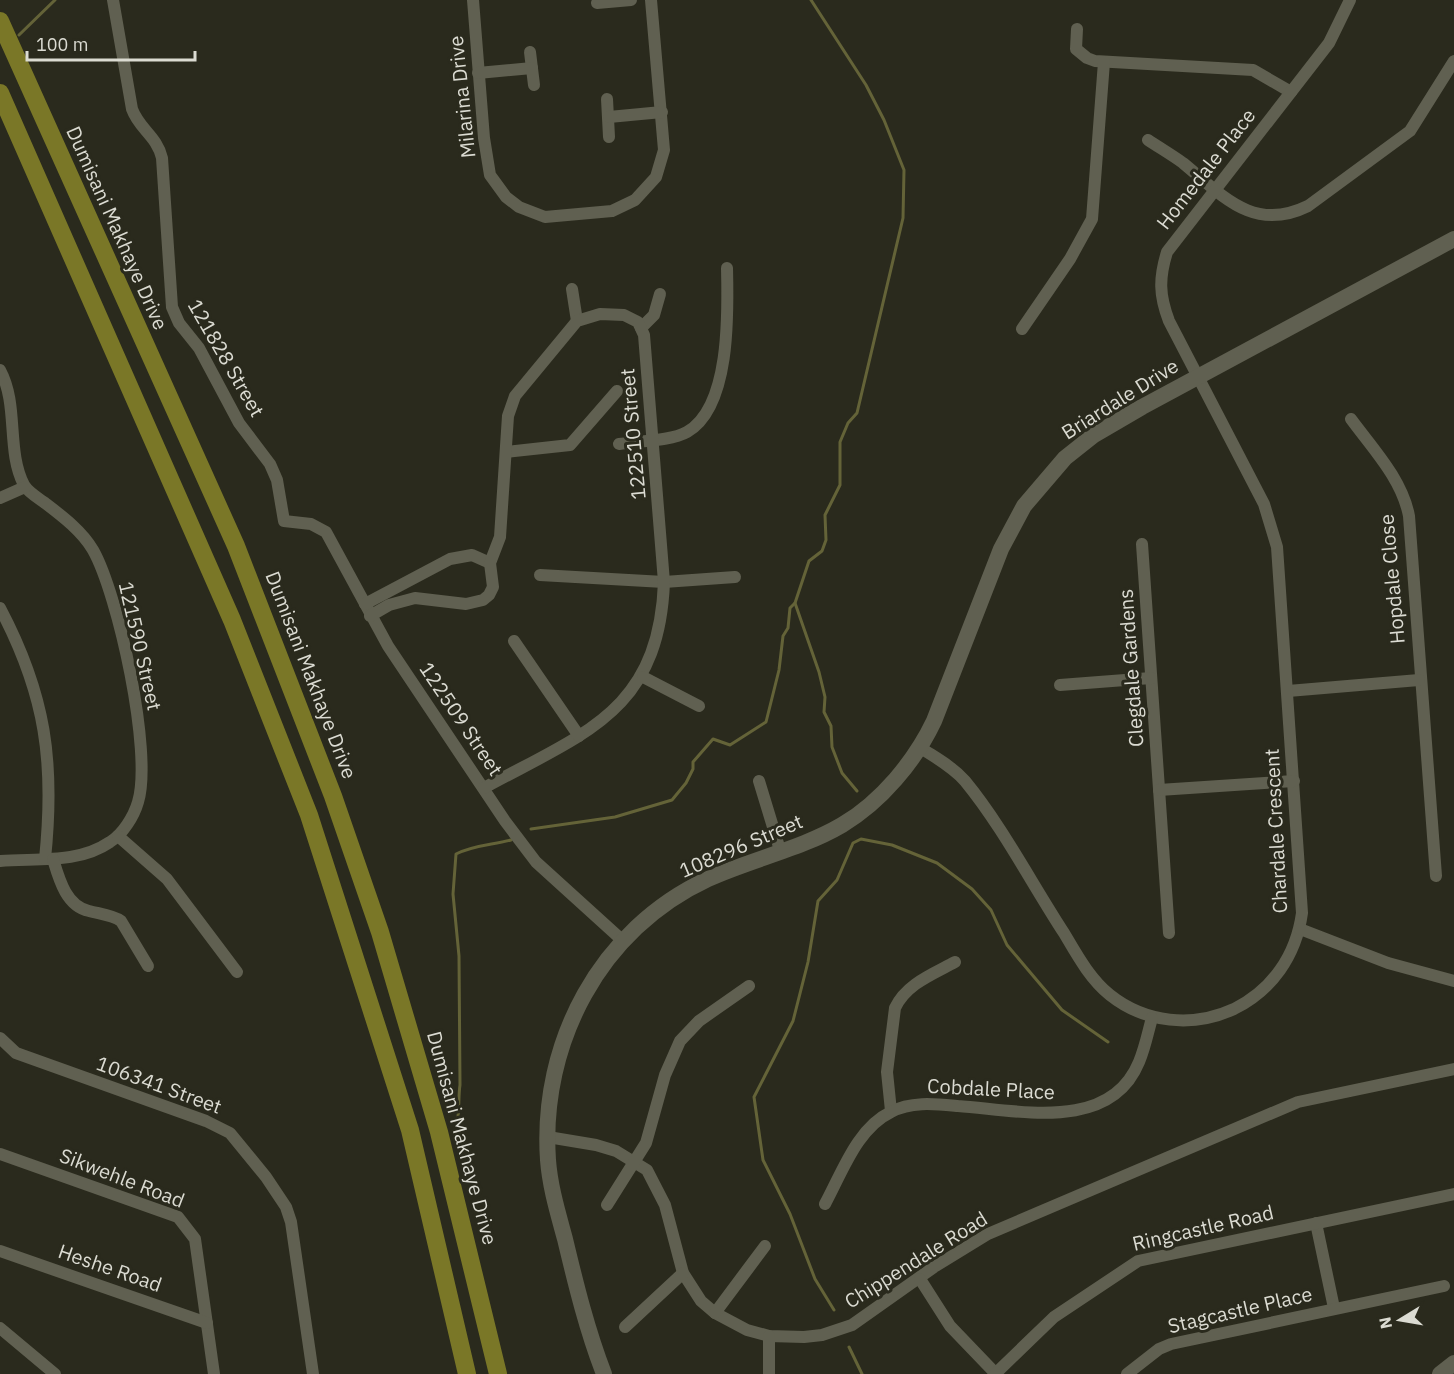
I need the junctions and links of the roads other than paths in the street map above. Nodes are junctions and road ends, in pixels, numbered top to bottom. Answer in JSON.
{"nodes":[{"id":1,"x":113,"y":0,"type":"edge"},
{"id":2,"x":473,"y":0,"type":"edge"},
{"id":3,"x":631,"y":0,"type":"edge"},
{"id":4,"x":651,"y":0,"type":"edge"},
{"id":5,"x":1350,"y":0,"type":"edge"},
{"id":6,"x":597,"y":3,"type":"dead end"},
{"id":7,"x":0,"y":21,"type":"edge"},
{"id":8,"x":1077,"y":29,"type":"dead end"},
{"id":9,"x":530,"y":52,"type":"dead end"},
{"id":10,"x":1104,"y":62,"type":"junction"},
{"id":11,"x":1454,"y":62,"type":"edge"},
{"id":12,"x":532,"y":68,"type":"junction"},
{"id":13,"x":478,"y":73,"type":"junction"},
{"id":14,"x":534,"y":85,"type":"dead end"},
{"id":15,"x":1292,"y":92,"type":"junction"},
{"id":16,"x":0,"y":93,"type":"edge"},
{"id":17,"x":607,"y":99,"type":"dead end"},
{"id":18,"x":662,"y":112,"type":"junction"},
{"id":19,"x":609,"y":117,"type":"junction"},
{"id":20,"x":609,"y":137,"type":"dead end"},
{"id":21,"x":1148,"y":140,"type":"dead end"},
{"id":22,"x":1214,"y":190,"type":"junction"},
{"id":23,"x":1454,"y":239,"type":"edge"},
{"id":24,"x":727,"y":268,"type":"dead end"},
{"id":25,"x":572,"y":289,"type":"dead end"},
{"id":26,"x":660,"y":294,"type":"dead end"},
{"id":27,"x":577,"y":321,"type":"junction"},
{"id":28,"x":641,"y":328,"type":"junction"},
{"id":29,"x":1022,"y":329,"type":"dead end"},
{"id":30,"x":0,"y":370,"type":"edge"},
{"id":31,"x":1197,"y":377,"type":"junction"},
{"id":32,"x":617,"y":391,"type":"dead end"},
{"id":33,"x":4,"y":394,"type":"edge"},
{"id":34,"x":1351,"y":419,"type":"dead end"},
{"id":35,"x":653,"y":438,"type":"junction"},
{"id":36,"x":619,"y":444,"type":"dead end"},
{"id":37,"x":506,"y":452,"type":"junction"},
{"id":38,"x":25,"y":487,"type":"junction"},
{"id":39,"x":0,"y":498,"type":"edge"},
{"id":40,"x":284,"y":521,"type":"joint"},
{"id":41,"x":1142,"y":544,"type":"dead end"},
{"id":42,"x":490,"y":563,"type":"junction"},
{"id":43,"x":540,"y":575,"type":"dead end"},
{"id":44,"x":735,"y":577,"type":"dead end"},
{"id":45,"x":664,"y":582,"type":"junction"},
{"id":46,"x":364,"y":604,"type":"junction"},
{"id":47,"x":0,"y":608,"type":"edge"},
{"id":48,"x":370,"y":616,"type":"junction"},
{"id":49,"x":514,"y":641,"type":"dead end"},
{"id":50,"x":643,"y":676,"type":"junction"},
{"id":51,"x":1151,"y":678,"type":"junction"},
{"id":52,"x":1419,"y":680,"type":"junction"},
{"id":53,"x":1060,"y":685,"type":"dead end"},
{"id":54,"x":1288,"y":691,"type":"junction"},
{"id":55,"x":699,"y":706,"type":"dead end"},
{"id":56,"x":579,"y":736,"type":"junction"},
{"id":57,"x":921,"y":748,"type":"junction"},
{"id":58,"x":759,"y":780,"type":"dead end"},
{"id":59,"x":1294,"y":781,"type":"junction"},
{"id":60,"x":484,"y":788,"type":"junction"},
{"id":61,"x":1159,"y":790,"type":"junction"},
{"id":62,"x":118,"y":836,"type":"junction"},
{"id":63,"x":780,"y":850,"type":"junction"},
{"id":64,"x":49,"y":859,"type":"junction"},
{"id":65,"x":0,"y":861,"type":"edge"},
{"id":66,"x":1436,"y":876,"type":"dead end"},
{"id":67,"x":1300,"y":929,"type":"junction"},
{"id":68,"x":1169,"y":933,"type":"dead end"},
{"id":69,"x":622,"y":940,"type":"junction"},
{"id":70,"x":955,"y":962,"type":"dead end"},
{"id":71,"x":148,"y":966,"type":"dead end"},
{"id":72,"x":237,"y":972,"type":"dead end"},
{"id":73,"x":1454,"y":981,"type":"edge"},
{"id":74,"x":749,"y":986,"type":"dead end"},
{"id":75,"x":1152,"y":1017,"type":"junction"},
{"id":76,"x":0,"y":1038,"type":"edge"},
{"id":77,"x":1454,"y":1069,"type":"edge"},
{"id":78,"x":891,"y":1111,"type":"junction"},
{"id":79,"x":548,"y":1137,"type":"junction"},
{"id":80,"x":0,"y":1154,"type":"edge"},
{"id":81,"x":636,"y":1162,"type":"junction"},
{"id":82,"x":1454,"y":1194,"type":"edge"},
{"id":83,"x":825,"y":1204,"type":"dead end"},
{"id":84,"x":607,"y":1205,"type":"dead end"},
{"id":85,"x":1316,"y":1223,"type":"junction"},
{"id":86,"x":765,"y":1246,"type":"dead end"},
{"id":87,"x":0,"y":1251,"type":"edge"},
{"id":88,"x":682,"y":1273,"type":"junction"},
{"id":89,"x":920,"y":1279,"type":"junction"},
{"id":90,"x":1444,"y":1286,"type":"dead end"},
{"id":91,"x":1334,"y":1308,"type":"junction"},
{"id":92,"x":715,"y":1313,"type":"junction"},
{"id":93,"x":207,"y":1323,"type":"junction"},
{"id":94,"x":625,"y":1327,"type":"dead end"},
{"id":95,"x":0,"y":1328,"type":"edge"},
{"id":96,"x":769,"y":1336,"type":"junction"},
{"id":97,"x":1454,"y":1363,"type":"edge"},
{"id":98,"x":55,"y":1374,"type":"edge"},
{"id":99,"x":214,"y":1374,"type":"edge"},
{"id":100,"x":313,"y":1374,"type":"edge"},
{"id":101,"x":468,"y":1374,"type":"edge"},
{"id":102,"x":498,"y":1374,"type":"edge"},
{"id":103,"x":604,"y":1374,"type":"edge"},
{"id":104,"x":770,"y":1374,"type":"edge"},
{"id":105,"x":996,"y":1374,"type":"edge"},
{"id":106,"x":1127,"y":1374,"type":"edge"},
{"id":107,"x":1440,"y":1374,"type":"edge"}],
"edges":[{"from":1,"to":40,"type":"street","name":"121828 Street"},
{"from":2,"to":13,"type":"street","name":"Milarina Drive"},
{"from":3,"to":6,"type":"street"},
{"from":4,"to":18,"type":"street","name":"Milarina Drive"},
{"from":5,"to":15,"type":"street","name":"Homedale Place"},
{"from":7,"to":102,"type":"main road","name":"Dumisani Makhaye Drive"},
{"from":8,"to":10,"type":"street"},
{"from":9,"to":12,"type":"street"},
{"from":10,"to":15,"type":"street"},
{"from":10,"to":29,"type":"street"},
{"from":11,"to":22,"type":"street"},
{"from":12,"to":13,"type":"street"},
{"from":12,"to":14,"type":"street"},
{"from":13,"to":18,"type":"street","name":"Milarina Drive"},
{"from":15,"to":22,"type":"street","name":"Homedale Place"},
{"from":16,"to":101,"type":"main road"},
{"from":17,"to":19,"type":"street"},
{"from":18,"to":19,"type":"street"},
{"from":19,"to":20,"type":"street"},
{"from":21,"to":22,"type":"street"},
{"from":22,"to":31,"type":"street","name":"Homedale Place"},
{"from":23,"to":31,"type":"street","name":"Briardale Drive"},
{"from":24,"to":35,"type":"street"},
{"from":25,"to":27,"type":"street"},
{"from":26,"to":28,"type":"street"},
{"from":27,"to":28,"type":"street"},
{"from":27,"to":37,"type":"street"},
{"from":28,"to":35,"type":"street","name":"122510 Street"},
{"from":30,"to":33,"type":"street"},
{"from":31,"to":54,"type":"street","name":"Chardale Crescent"},
{"from":31,"to":57,"type":"street","name":"Briardale Drive"},
{"from":32,"to":37,"type":"street"},
{"from":33,"to":38,"type":"street"},
{"from":34,"to":52,"type":"street","name":"Hopdale Close"},
{"from":35,"to":36,"type":"street"},
{"from":35,"to":45,"type":"street","name":"122510 Street"},
{"from":37,"to":42,"type":"street"},
{"from":38,"to":39,"type":"street"},
{"from":38,"to":62,"type":"street","name":"121590 Street"},
{"from":40,"to":46,"type":"street","name":"122509 Street"},
{"from":41,"to":51,"type":"street","name":"Clegdale Gardens"},
{"from":42,"to":46,"type":"street"},
{"from":42,"to":48,"type":"street"},
{"from":43,"to":45,"type":"street"},
{"from":44,"to":45,"type":"street"},
{"from":45,"to":50,"type":"street","name":"122510 Street"},
{"from":46,"to":48,"type":"street","name":"122509 Street"},
{"from":47,"to":64,"type":"street"},
{"from":48,"to":60,"type":"street","name":"122509 Street"},
{"from":49,"to":56,"type":"street"},
{"from":50,"to":55,"type":"street"},
{"from":50,"to":56,"type":"street","name":"122510 Street"},
{"from":51,"to":53,"type":"street"},
{"from":51,"to":61,"type":"street","name":"Clegdale Gardens"},
{"from":52,"to":54,"type":"street"},
{"from":52,"to":66,"type":"street","name":"Hopdale Close"},
{"from":54,"to":59,"type":"street","name":"Chardale Crescent"},
{"from":56,"to":60,"type":"street","name":"122510 Street"},
{"from":57,"to":63,"type":"street","name":"108296 Street"},
{"from":57,"to":75,"type":"street","name":"Chardale Crescent"},
{"from":58,"to":63,"type":"street"},
{"from":59,"to":61,"type":"street"},
{"from":59,"to":67,"type":"street","name":"Chardale Crescent"},
{"from":60,"to":69,"type":"street","name":"122509 Street"},
{"from":61,"to":68,"type":"street","name":"Clegdale Gardens"},
{"from":62,"to":64,"type":"street","name":"121590 Street"},
{"from":62,"to":72,"type":"street"},
{"from":63,"to":69,"type":"street","name":"108296 Street"},
{"from":64,"to":65,"type":"street","name":"121590 Street"},
{"from":64,"to":71,"type":"street"},
{"from":67,"to":73,"type":"street"},
{"from":67,"to":75,"type":"street","name":"Chardale Crescent"},
{"from":69,"to":79,"type":"street","name":"108296 Street"},
{"from":70,"to":78,"type":"street"},
{"from":74,"to":81,"type":"street"},
{"from":75,"to":78,"type":"street","name":"Cobdale Place"},
{"from":76,"to":100,"type":"street","name":"106341 Street"},
{"from":77,"to":89,"type":"street","name":"Chippendale Road"},
{"from":78,"to":83,"type":"street"},
{"from":79,"to":81,"type":"street","name":"Chippendale Road"},
{"from":79,"to":103,"type":"street","name":"108296 Street"},
{"from":80,"to":93,"type":"street","name":"Sikwehle Road"},
{"from":81,"to":84,"type":"street"},
{"from":81,"to":88,"type":"street","name":"Chippendale Road"},
{"from":82,"to":85,"type":"street","name":"Ringcastle Road"},
{"from":85,"to":91,"type":"street","name":"Stagcastle Place"},
{"from":85,"to":105,"type":"street","name":"Ringcastle Road"},
{"from":86,"to":92,"type":"street"},
{"from":87,"to":93,"type":"street","name":"Heshe Road"},
{"from":88,"to":92,"type":"street","name":"Chippendale Road"},
{"from":88,"to":94,"type":"street"},
{"from":89,"to":96,"type":"street","name":"Chippendale Road"},
{"from":89,"to":105,"type":"street"},
{"from":90,"to":91,"type":"street","name":"Stagcastle Place"},
{"from":91,"to":106,"type":"street","name":"Stagcastle Place"},
{"from":92,"to":96,"type":"street","name":"Chippendale Road"},
{"from":93,"to":99,"type":"street","name":"Sikwehle Road"},
{"from":95,"to":98,"type":"street"},
{"from":96,"to":104,"type":"street"},
{"from":97,"to":107,"type":"street"}]}
